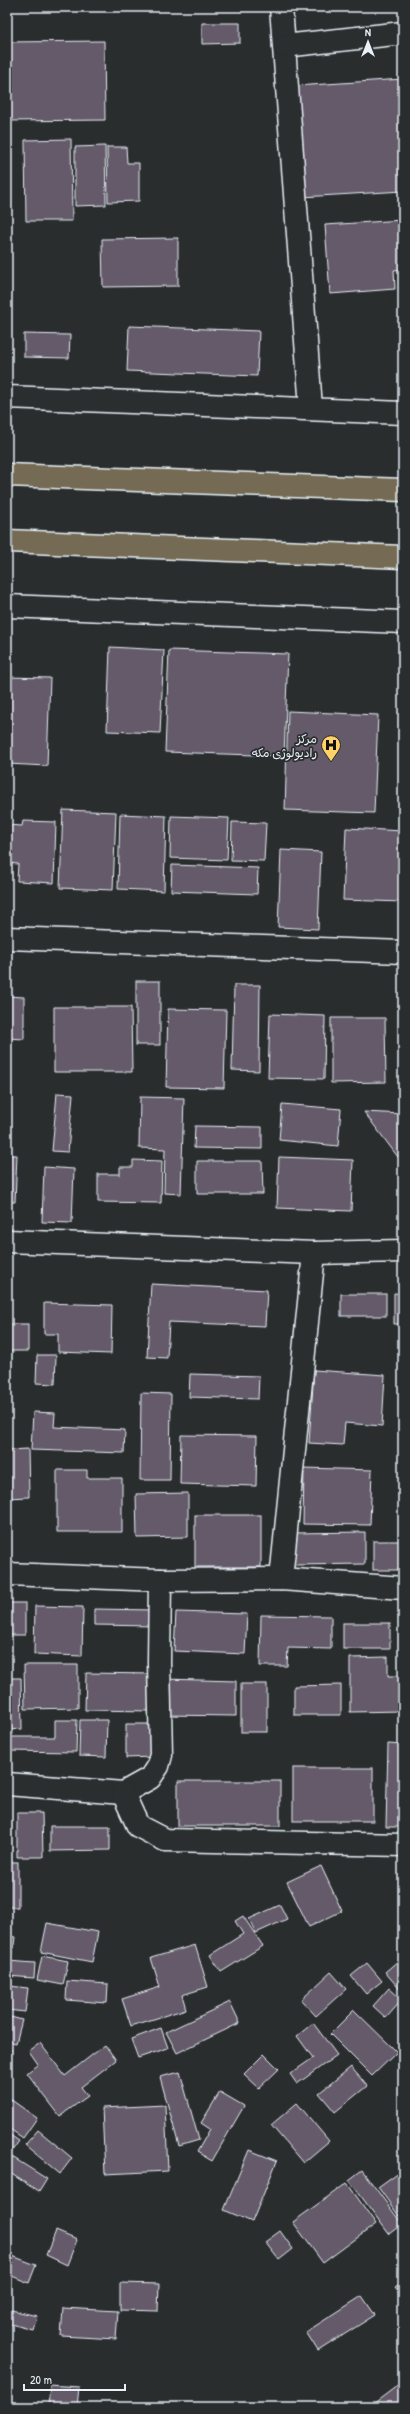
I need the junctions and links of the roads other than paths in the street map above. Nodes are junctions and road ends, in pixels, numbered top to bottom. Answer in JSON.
{"nodes":[{"id":1,"x":281,"y":7,"type":"edge"},
{"id":2,"x":403,"y":33,"type":"edge"},
{"id":3,"x":284,"y":46,"type":"junction"},
{"id":4,"x":7,"y":397,"type":"edge"},
{"id":5,"x":311,"y":408,"type":"junction"},
{"id":6,"x":403,"y":413,"type":"edge"},
{"id":7,"x":7,"y":475,"type":"edge"},
{"id":8,"x":403,"y":490,"type":"edge"},
{"id":9,"x":7,"y":541,"type":"edge"},
{"id":10,"x":403,"y":557,"type":"edge"},
{"id":11,"x":7,"y":606,"type":"edge"},
{"id":12,"x":403,"y":622,"type":"edge"},
{"id":13,"x":7,"y":938,"type":"edge"},
{"id":14,"x":403,"y":952,"type":"edge"},
{"id":15,"x":7,"y":1241,"type":"edge"},
{"id":16,"x":403,"y":1251,"type":"edge"},
{"id":17,"x":314,"y":1253,"type":"junction"},
{"id":18,"x":7,"y":1574,"type":"edge"},
{"id":19,"x":281,"y":1579,"type":"junction"},
{"id":20,"x":160,"y":1580,"type":"junction"},
{"id":21,"x":403,"y":1588,"type":"edge"},
{"id":22,"x":7,"y":1784,"type":"edge"},
{"id":23,"x":123,"y":1793,"type":"junction"},
{"id":24,"x":403,"y":1845,"type":"edge"}],
"edges":[{"from":1,"to":3,"type":"street"},
{"from":2,"to":3,"type":"street"},
{"from":3,"to":5,"type":"street"},
{"from":4,"to":5,"type":"street"},
{"from":5,"to":6,"type":"street"},
{"from":7,"to":8,"type":"main road"},
{"from":9,"to":10,"type":"main road"},
{"from":11,"to":12,"type":"street"},
{"from":13,"to":14,"type":"street"},
{"from":15,"to":17,"type":"street"},
{"from":16,"to":17,"type":"street"},
{"from":17,"to":19,"type":"street"},
{"from":18,"to":20,"type":"street"},
{"from":19,"to":20,"type":"street"},
{"from":19,"to":21,"type":"street"},
{"from":20,"to":23,"type":"street"},
{"from":22,"to":23,"type":"street"},
{"from":23,"to":24,"type":"street"}]}
